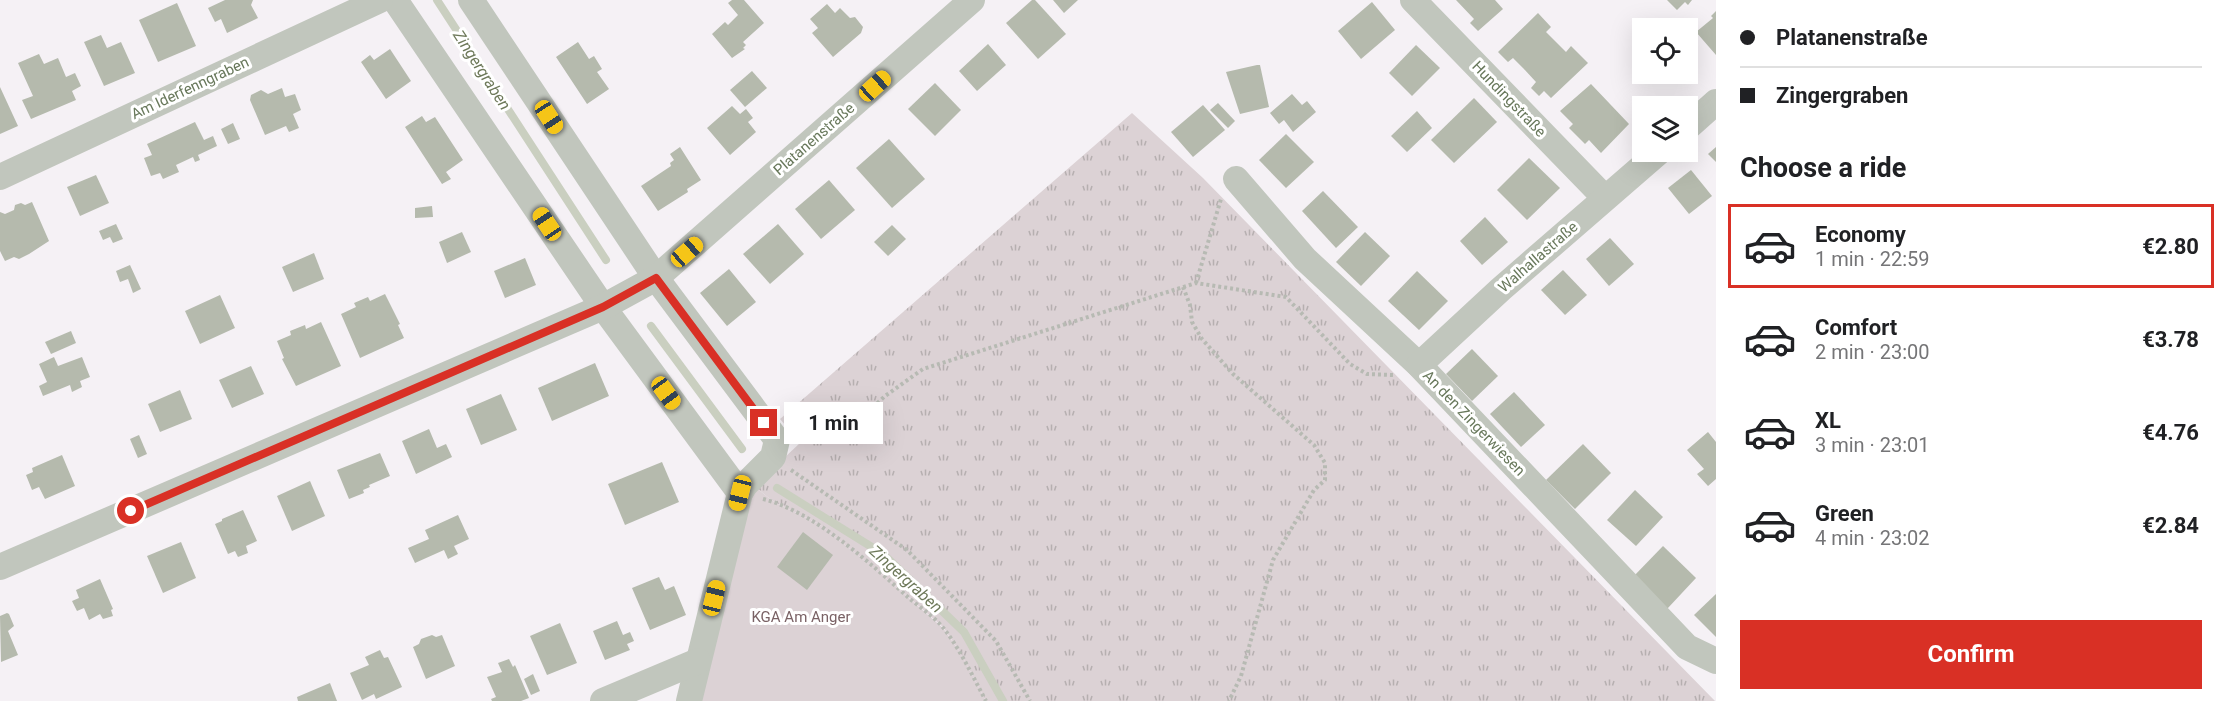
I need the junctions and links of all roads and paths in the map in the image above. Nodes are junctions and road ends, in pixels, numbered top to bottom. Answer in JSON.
{"nodes":[{"id":1,"x":380,"y":0,"type":"edge"},
{"id":2,"x":395,"y":0,"type":"edge"},
{"id":3,"x":471,"y":0,"type":"edge"},
{"id":4,"x":972,"y":0,"type":"edge"},
{"id":5,"x":1413,"y":0,"type":"edge"},
{"id":6,"x":1716,"y":102,"type":"edge"},
{"id":7,"x":1698,"y":118,"type":"edge"},
{"id":8,"x":1647,"y":162,"type":"edge"},
{"id":9,"x":0,"y":177,"type":"edge"},
{"id":10,"x":1236,"y":179,"type":"joint"},
{"id":11,"x":1605,"y":198,"type":"junction"},
{"id":12,"x":656,"y":278,"type":"junction"},
{"id":13,"x":1196,"y":283,"type":"junction"},
{"id":14,"x":1183,"y":287,"type":"junction"},
{"id":15,"x":603,"y":307,"type":"junction"},
{"id":16,"x":1419,"y":365,"type":"junction"},
{"id":17,"x":775,"y":449,"type":"junction"},
{"id":18,"x":742,"y":489,"type":"junction"},
{"id":19,"x":0,"y":567,"type":"edge"},
{"id":20,"x":698,"y":661,"type":"junction"},
{"id":21,"x":1716,"y":662,"type":"edge"},
{"id":22,"x":603,"y":701,"type":"edge"},
{"id":23,"x":689,"y":701,"type":"edge"},
{"id":24,"x":986,"y":701,"type":"edge"},
{"id":25,"x":1030,"y":701,"type":"edge"},
{"id":26,"x":1229,"y":701,"type":"edge"}],
"edges":[{"from":1,"to":9,"type":"street","name":"Am Iderfenngraben"},
{"from":2,"to":15,"type":"street"},
{"from":3,"to":12,"type":"street"},
{"from":4,"to":12,"type":"street","name":"Platanenstraße"},
{"from":5,"to":11,"type":"street","name":"Hundingstraße"},
{"from":6,"to":7,"type":"street"},
{"from":8,"to":11,"type":"street","name":"Walhallastraße"},
{"from":10,"to":13,"type":"path"},
{"from":10,"to":16,"type":"street","name":"An den Zingerwiesen"},
{"from":11,"to":16,"type":"street","name":"Walhallastraße"},
{"from":12,"to":15,"type":"street"},
{"from":12,"to":17,"type":"street"},
{"from":13,"to":14,"type":"path"},
{"from":13,"to":16,"type":"path"},
{"from":14,"to":17,"type":"path"},
{"from":14,"to":26,"type":"path"},
{"from":15,"to":18,"type":"street"},
{"from":15,"to":19,"type":"street"},
{"from":16,"to":21,"type":"street","name":"An den Zingerwiesen"},
{"from":17,"to":18,"type":"street"},
{"from":17,"to":25,"type":"path"},
{"from":18,"to":20,"type":"street"},
{"from":18,"to":24,"type":"path"},
{"from":20,"to":22,"type":"street"},
{"from":20,"to":23,"type":"street"}]}
